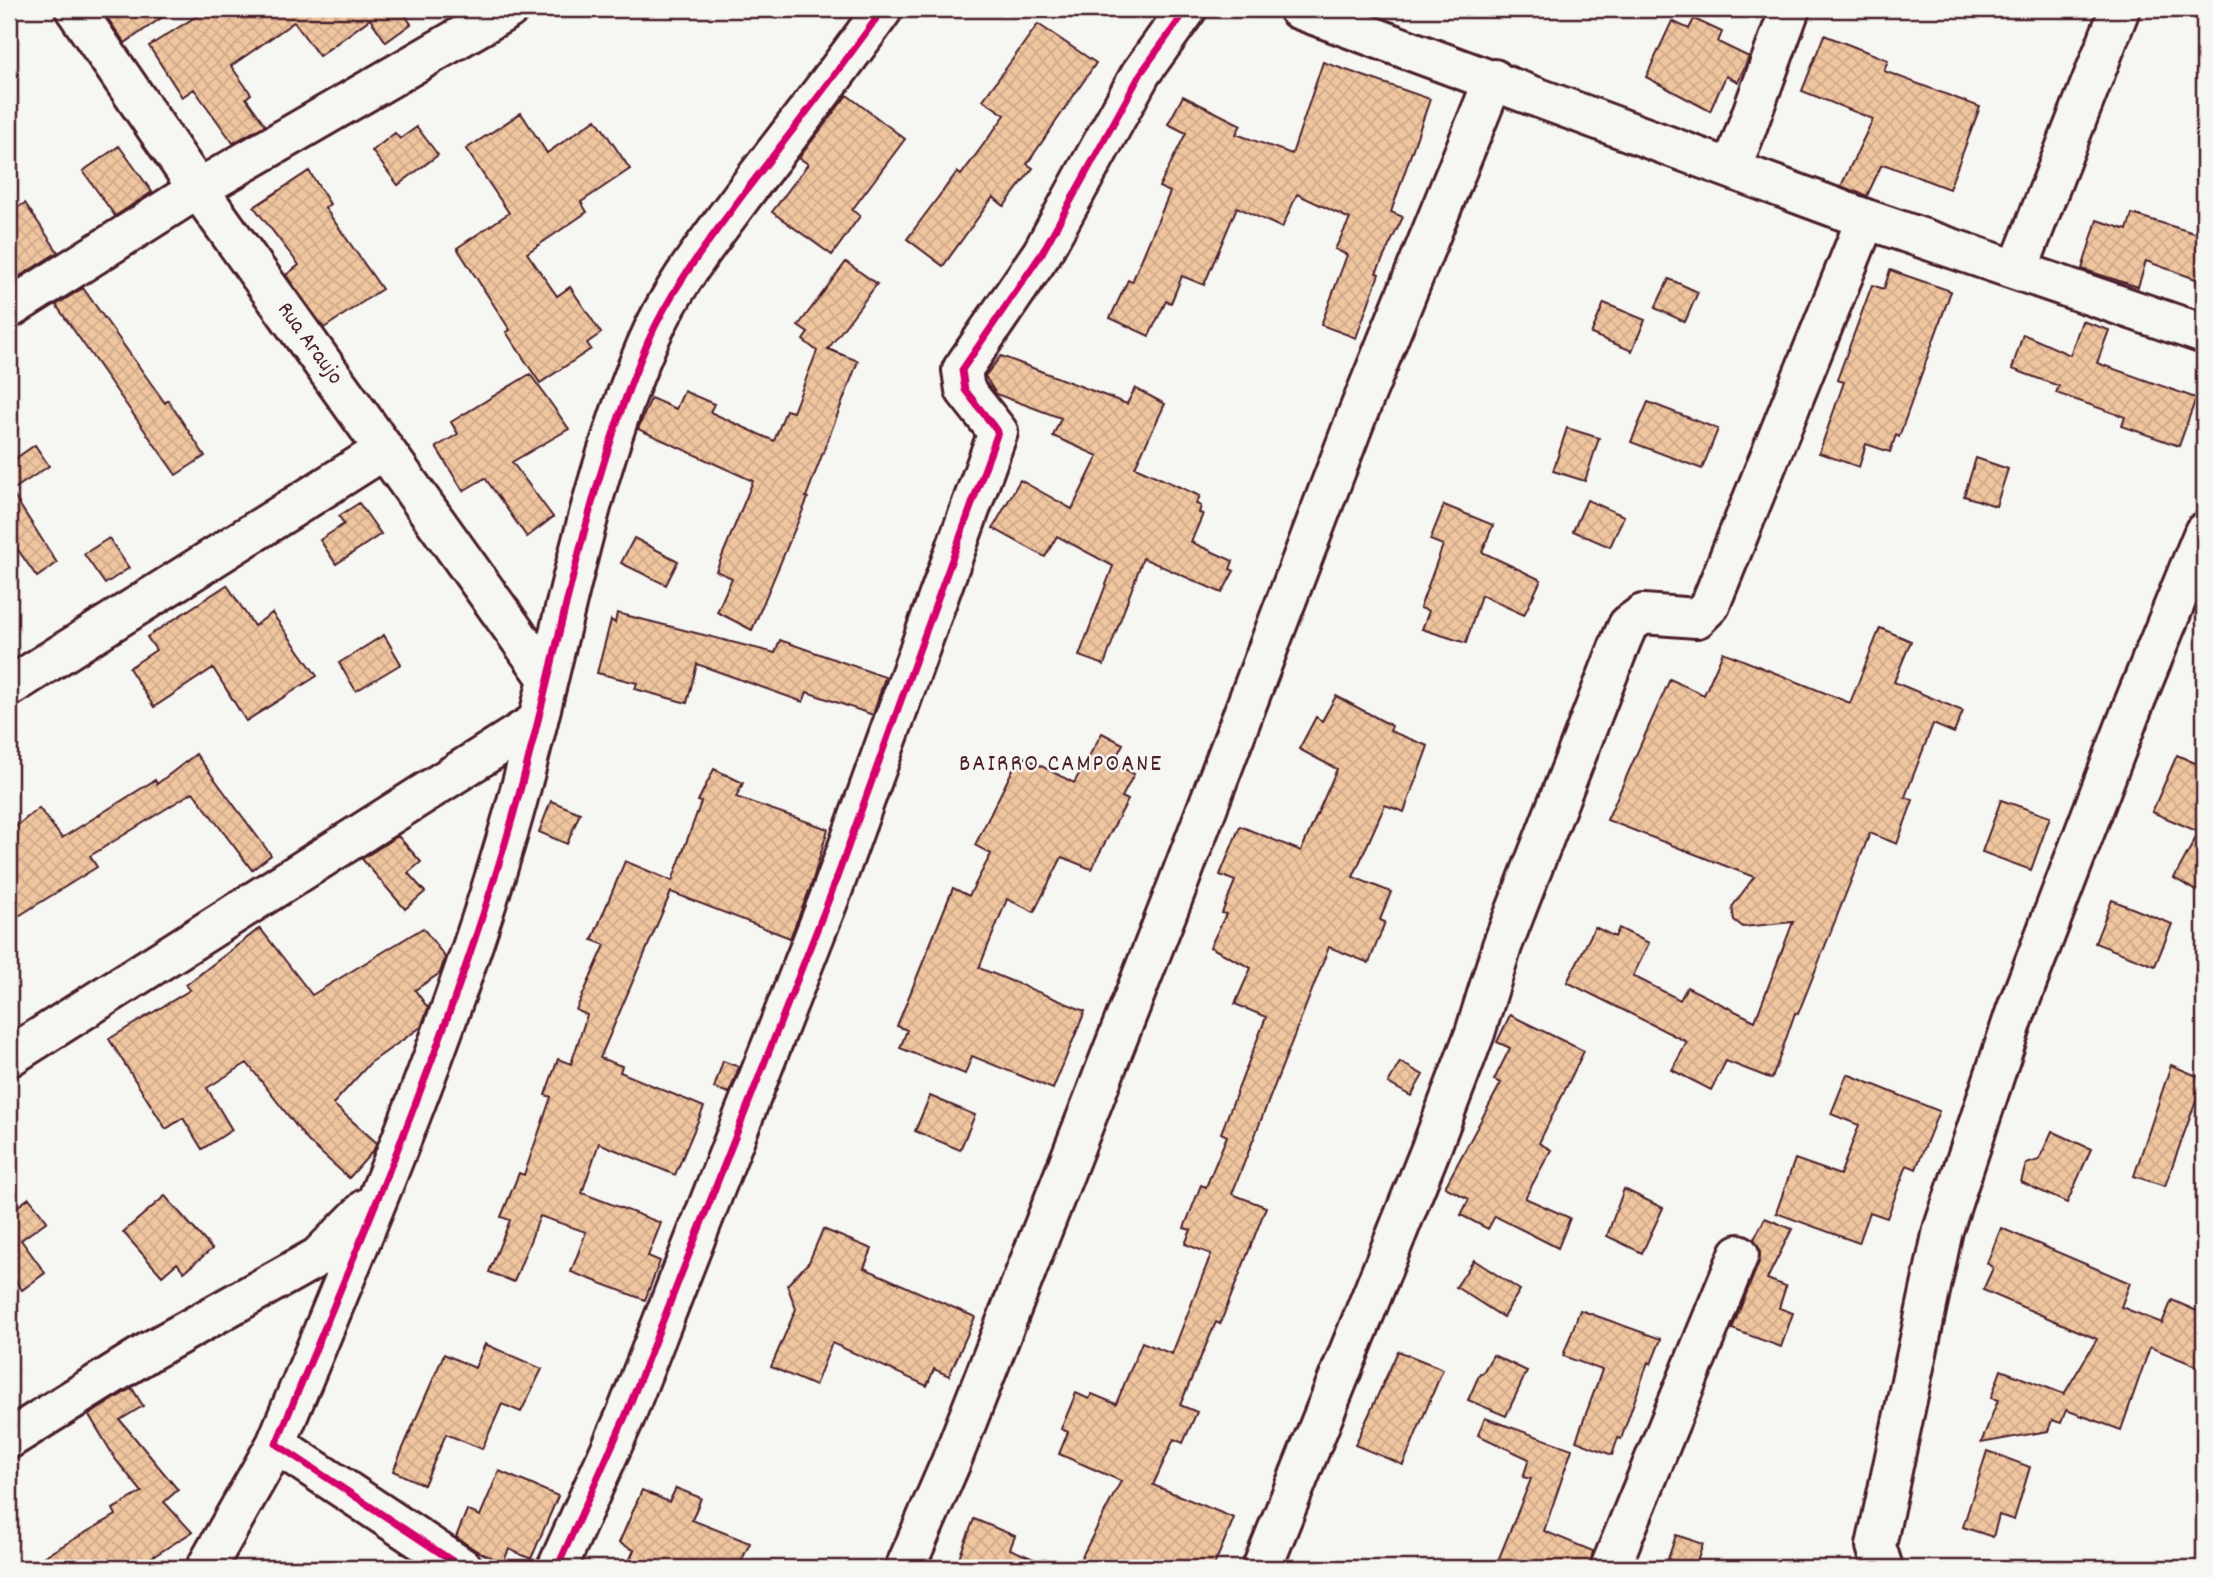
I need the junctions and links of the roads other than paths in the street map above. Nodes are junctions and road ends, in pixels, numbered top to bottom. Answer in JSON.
{"nodes":[{"id":1,"x":75,"y":9,"type":"edge"},
{"id":2,"x":509,"y":9,"type":"edge"},
{"id":3,"x":883,"y":9,"type":"edge"},
{"id":4,"x":1186,"y":9,"type":"edge"},
{"id":5,"x":1298,"y":9,"type":"edge"},
{"id":6,"x":1790,"y":9,"type":"edge"},
{"id":7,"x":2120,"y":9,"type":"edge"},
{"id":8,"x":1494,"y":79,"type":"junction"},
{"id":9,"x":1732,"y":168,"type":"junction"},
{"id":10,"x":198,"y":189,"type":"junction"},
{"id":11,"x":1866,"y":219,"type":"junction"},
{"id":12,"x":2018,"y":269,"type":"junction"},
{"id":13,"x":9,"y":309,"type":"edge"},
{"id":14,"x":2204,"y":334,"type":"edge"},
{"id":15,"x":384,"y":450,"type":"junction"},
{"id":16,"x":2204,"y":532,"type":"edge"},
{"id":17,"x":547,"y":677,"type":"junction"},
{"id":18,"x":9,"y":687,"type":"edge"},
{"id":19,"x":538,"y":721,"type":"junction"},
{"id":20,"x":9,"y":1057,"type":"edge"},
{"id":21,"x":379,"y":1197,"type":"junction"},
{"id":22,"x":1739,"y":1254,"type":"dead end"},
{"id":23,"x":9,"y":1439,"type":"edge"},
{"id":24,"x":276,"y":1444,"type":"junction"},
{"id":25,"x":206,"y":1568,"type":"edge"},
{"id":26,"x":463,"y":1568,"type":"edge"},
{"id":27,"x":557,"y":1568,"type":"edge"},
{"id":28,"x":905,"y":1568,"type":"edge"},
{"id":29,"x":1262,"y":1568,"type":"edge"},
{"id":30,"x":1610,"y":1568,"type":"edge"},
{"id":31,"x":1883,"y":1568,"type":"edge"}],
"edges":[{"from":1,"to":10,"type":"street","name":"Rua Araujo"},
{"from":2,"to":10,"type":"street"},
{"from":3,"to":17,"type":"street"},
{"from":4,"to":27,"type":"street"},
{"from":5,"to":8,"type":"street"},
{"from":6,"to":9,"type":"street"},
{"from":7,"to":12,"type":"street"},
{"from":8,"to":9,"type":"street"},
{"from":8,"to":28,"type":"street"},
{"from":9,"to":11,"type":"street"},
{"from":10,"to":13,"type":"street"},
{"from":10,"to":15,"type":"street","name":"Rua Araujo"},
{"from":11,"to":12,"type":"street"},
{"from":11,"to":29,"type":"street"},
{"from":12,"to":14,"type":"street"},
{"from":15,"to":17,"type":"street","name":"Rua Araujo"},
{"from":15,"to":18,"type":"street"},
{"from":16,"to":31,"type":"street"},
{"from":17,"to":19,"type":"street"},
{"from":19,"to":20,"type":"street"},
{"from":19,"to":21,"type":"street"},
{"from":21,"to":23,"type":"street"},
{"from":21,"to":24,"type":"street"},
{"from":22,"to":30,"type":"street"},
{"from":24,"to":25,"type":"street"},
{"from":24,"to":26,"type":"street"}]}
